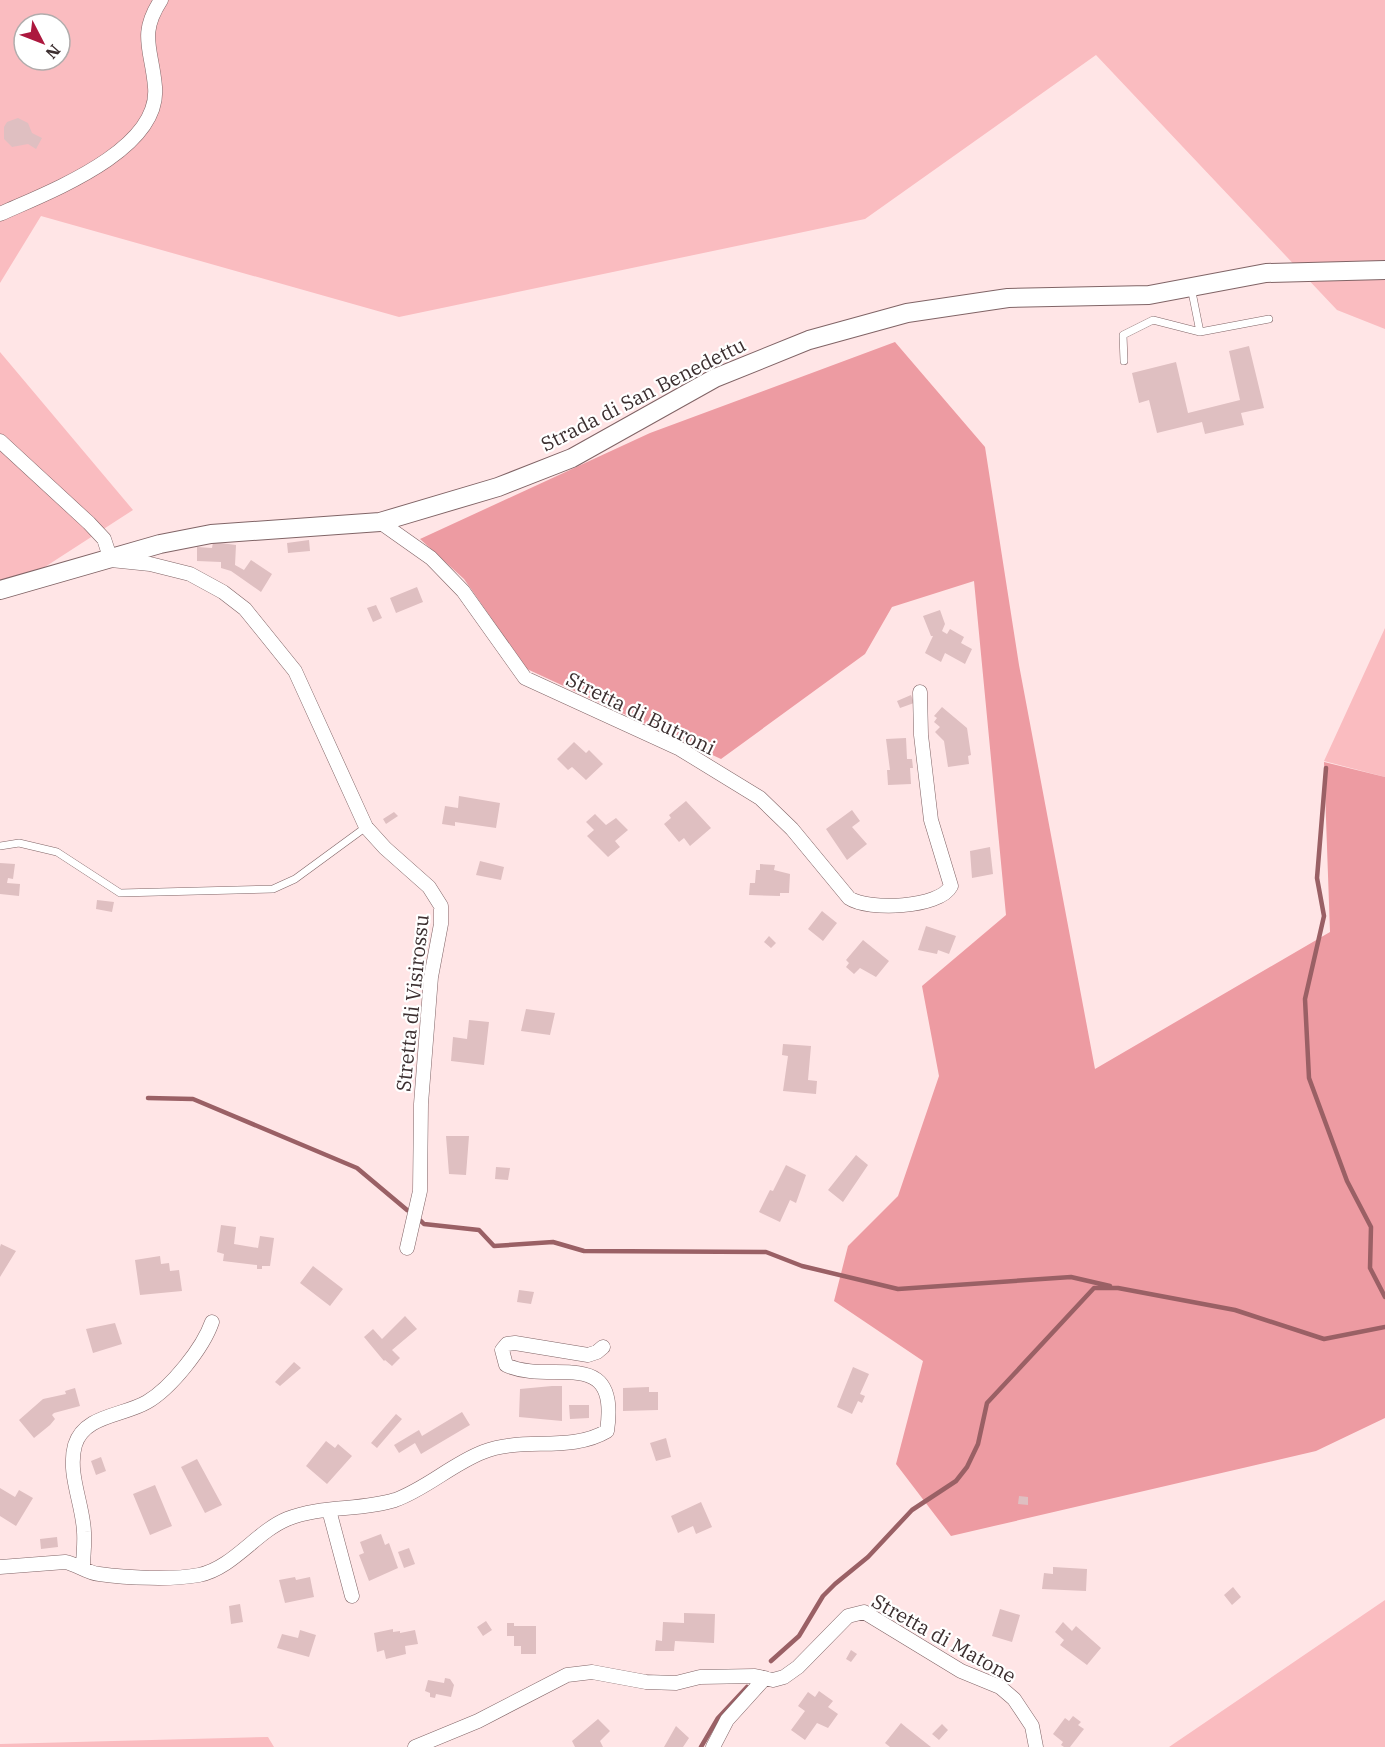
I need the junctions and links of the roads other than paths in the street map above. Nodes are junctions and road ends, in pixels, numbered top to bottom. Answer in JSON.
{"nodes":[{"id":1,"x":161,"y":0,"type":"edge"},
{"id":2,"x":0,"y":214,"type":"edge"},
{"id":3,"x":1385,"y":270,"type":"edge"},
{"id":4,"x":1191,"y":285,"type":"junction"},
{"id":5,"x":1269,"y":319,"type":"dead end"},
{"id":6,"x":1200,"y":332,"type":"junction"},
{"id":7,"x":1124,"y":362,"type":"dead end"},
{"id":8,"x":0,"y":441,"type":"edge"},
{"id":9,"x":380,"y":522,"type":"junction"},
{"id":10,"x":111,"y":560,"type":"junction"},
{"id":11,"x":0,"y":590,"type":"edge"},
{"id":12,"x":920,"y":692,"type":"dead end"},
{"id":13,"x":366,"y":827,"type":"junction"},
{"id":14,"x":0,"y":846,"type":"edge"},
{"id":15,"x":407,"y":1248,"type":"dead end"},
{"id":16,"x":212,"y":1322,"type":"dead end"},
{"id":17,"x":603,"y":1347,"type":"dead end"},
{"id":18,"x":329,"y":1510,"type":"junction"},
{"id":19,"x":0,"y":1567,"type":"edge"},
{"id":20,"x":83,"y":1568,"type":"junction"},
{"id":21,"x":352,"y":1596,"type":"dead end"},
{"id":22,"x":765,"y":1678,"type":"junction"},
{"id":23,"x":415,"y":1747,"type":"edge"},
{"id":24,"x":713,"y":1747,"type":"edge"},
{"id":25,"x":1036,"y":1747,"type":"edge"}],
"edges":[{"from":1,"to":2,"type":"street"},
{"from":3,"to":4,"type":"street","name":"Strada di San Benedettu"},
{"from":4,"to":6,"type":"lane"},
{"from":4,"to":9,"type":"street","name":"Strada di San Benedettu"},
{"from":5,"to":6,"type":"lane"},
{"from":6,"to":7,"type":"lane"},
{"from":8,"to":10,"type":"street"},
{"from":9,"to":10,"type":"street","name":"Strada di San Benedettu"},
{"from":9,"to":12,"type":"street","name":"Stretta di Butroni"},
{"from":10,"to":11,"type":"street","name":"Strada di San Benedettu"},
{"from":10,"to":13,"type":"street","name":"Stretta di Visirossu"},
{"from":13,"to":14,"type":"lane"},
{"from":13,"to":15,"type":"street","name":"Stretta di Visirossu"},
{"from":16,"to":20,"type":"street"},
{"from":17,"to":18,"type":"street"},
{"from":18,"to":20,"type":"street"},
{"from":18,"to":21,"type":"street"},
{"from":19,"to":20,"type":"street"},
{"from":22,"to":23,"type":"street","name":"Stretta di Matone"},
{"from":22,"to":24,"type":"street"},
{"from":22,"to":25,"type":"street","name":"Stretta di Matone"}]}
